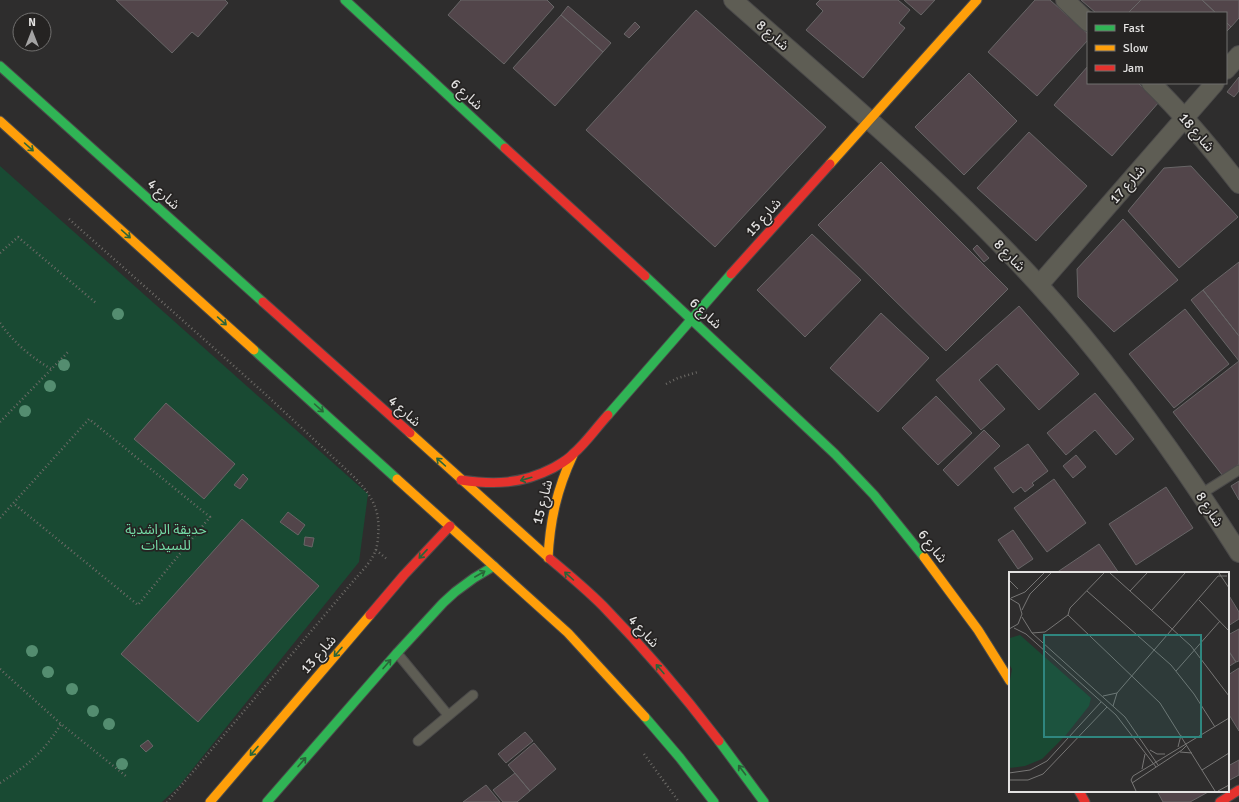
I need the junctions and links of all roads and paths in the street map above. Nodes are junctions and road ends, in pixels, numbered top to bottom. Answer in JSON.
{"nodes":[{"id":1,"x":345,"y":0,"type":"edge"},
{"id":2,"x":733,"y":0,"type":"edge"},
{"id":3,"x":977,"y":0,"type":"edge"},
{"id":4,"x":1065,"y":0,"type":"edge"},
{"id":5,"x":1087,"y":21,"type":"edge"},
{"id":6,"x":1239,"y":55,"type":"edge"},
{"id":7,"x":0,"y":66,"type":"edge"},
{"id":8,"x":1227,"y":69,"type":"edge"},
{"id":9,"x":1152,"y":84,"type":"edge"},
{"id":10,"x":1214,"y":84,"type":"edge"},
{"id":11,"x":1185,"y":118,"type":"junction"},
{"id":12,"x":870,"y":120,"type":"junction"},
{"id":13,"x":0,"y":121,"type":"edge"},
{"id":14,"x":1239,"y":184,"type":"edge"},
{"id":15,"x":69,"y":219,"type":"dead end"},
{"id":16,"x":0,"y":253,"type":"edge"},
{"id":17,"x":1039,"y":285,"type":"junction"},
{"id":18,"x":96,"y":303,"type":"dead end"},
{"id":19,"x":691,"y":318,"type":"junction"},
{"id":20,"x":0,"y":323,"type":"edge"},
{"id":21,"x":68,"y":352,"type":"dead end"},
{"id":22,"x":51,"y":369,"type":"junction"},
{"id":23,"x":698,"y":372,"type":"dead end"},
{"id":24,"x":662,"y":386,"type":"dead end"},
{"id":25,"x":0,"y":422,"type":"edge"},
{"id":26,"x":573,"y":455,"type":"junction"},
{"id":27,"x":1239,"y":470,"type":"edge"},
{"id":28,"x":461,"y":480,"type":"junction"},
{"id":29,"x":1201,"y":494,"type":"junction"},
{"id":30,"x":13,"y":503,"type":"junction"},
{"id":31,"x":0,"y":518,"type":"edge"},
{"id":32,"x":450,"y":526,"type":"junction"},
{"id":33,"x":1239,"y":553,"type":"edge"},
{"id":34,"x":548,"y":558,"type":"junction"},
{"id":35,"x":494,"y":566,"type":"junction"},
{"id":36,"x":397,"y":653,"type":"junction"},
{"id":37,"x":0,"y":669,"type":"edge"},
{"id":38,"x":1009,"y":679,"type":"edge"},
{"id":39,"x":473,"y":695,"type":"dead end"},
{"id":40,"x":448,"y":715,"type":"junction"},
{"id":41,"x":61,"y":724,"type":"junction"},
{"id":42,"x":418,"y":740,"type":"dead end"},
{"id":43,"x":643,"y":753,"type":"dead end"},
{"id":44,"x":127,"y":777,"type":"dead end"},
{"id":45,"x":0,"y":784,"type":"edge"},
{"id":46,"x":1239,"y":790,"type":"edge"},
{"id":47,"x":1079,"y":792,"type":"edge"},
{"id":48,"x":167,"y":802,"type":"edge"},
{"id":49,"x":210,"y":802,"type":"edge"},
{"id":50,"x":267,"y":802,"type":"edge"},
{"id":51,"x":679,"y":802,"type":"edge"},
{"id":52,"x":714,"y":802,"type":"edge"},
{"id":53,"x":764,"y":802,"type":"edge"},
{"id":54,"x":1085,"y":802,"type":"edge"},
{"id":55,"x":1220,"y":802,"type":"edge"}],
"edges":[{"from":1,"to":19,"type":"street","name":"شارع 6"},
{"from":2,"to":12,"type":"street","name":"شارع 8"},
{"from":3,"to":12,"type":"street","name":"شارع 15"},
{"from":4,"to":5,"type":"street"},
{"from":6,"to":8,"type":"street"},
{"from":28,"to":7,"type":"street","name":"شارع 4","one_way":true},
{"from":9,"to":11,"type":"street","name":"شارع 18"},
{"from":10,"to":11,"type":"street","name":"شارع 17"},
{"from":11,"to":14,"type":"street","name":"شارع 18"},
{"from":11,"to":17,"type":"street","name":"شارع 17"},
{"from":12,"to":17,"type":"street","name":"شارع 8"},
{"from":12,"to":19,"type":"street","name":"شارع 15"},
{"from":13,"to":32,"type":"street","one_way":true},
{"from":15,"to":48,"type":"path"},
{"from":16,"to":18,"type":"path"},
{"from":17,"to":29,"type":"street","name":"شارع 8"},
{"from":19,"to":26,"type":"street","name":"شارع 15"},
{"from":19,"to":38,"type":"street","name":"شارع 6"},
{"from":20,"to":22,"type":"path"},
{"from":21,"to":22,"type":"path"},
{"from":22,"to":25,"type":"path"},
{"from":23,"to":24,"type":"path"},
{"from":26,"to":28,"type":"street","name":"شارع 15","one_way":true},
{"from":26,"to":34,"type":"street","name":"شارع 15"},
{"from":27,"to":29,"type":"lane"},
{"from":28,"to":34,"type":"street","name":"شارع 4"},
{"from":29,"to":33,"type":"street","name":"شارع 8"},
{"from":30,"to":30,"type":"path"},
{"from":30,"to":31,"type":"path"},
{"from":32,"to":35,"type":"street"},
{"from":32,"to":49,"type":"street","name":"شارع 13","one_way":true},
{"from":53,"to":34,"type":"street","name":"شارع 4","one_way":true},
{"from":36,"to":35,"type":"street","one_way":true},
{"from":35,"to":52,"type":"street"},
{"from":36,"to":40,"type":"lane"},
{"from":50,"to":36,"type":"street","one_way":true},
{"from":37,"to":41,"type":"path"},
{"from":39,"to":40,"type":"lane"},
{"from":40,"to":42,"type":"lane"},
{"from":41,"to":44,"type":"path"},
{"from":41,"to":45,"type":"path"},
{"from":43,"to":51,"type":"path"},
{"from":46,"to":55,"type":"street"},
{"from":47,"to":54,"type":"street"}]}
